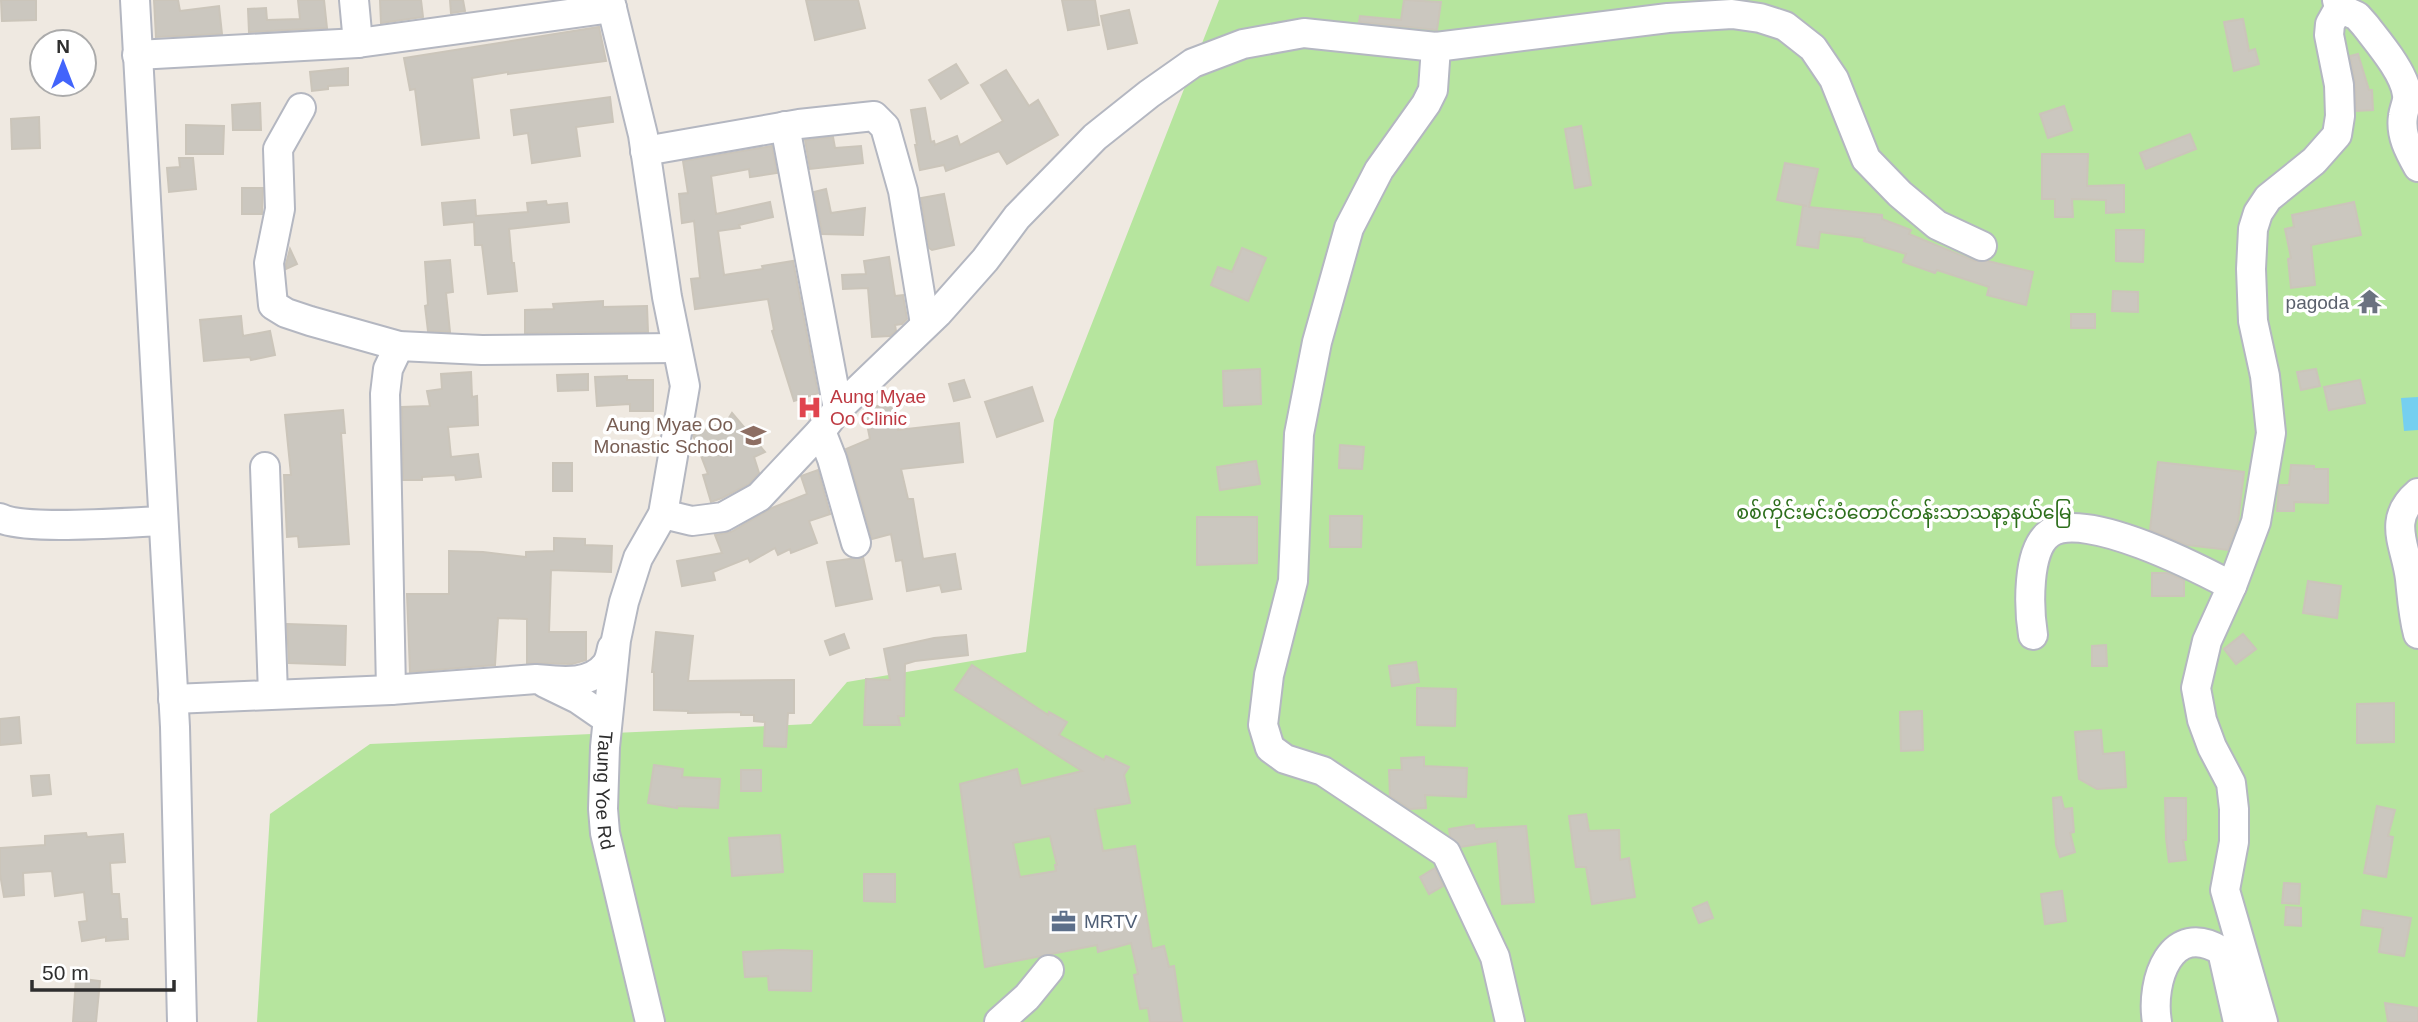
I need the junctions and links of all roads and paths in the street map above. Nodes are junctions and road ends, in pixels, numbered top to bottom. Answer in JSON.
{"nodes":[{"id":1,"x":135,"y":0,"type":"edge"},
{"id":2,"x":354,"y":0,"type":"edge"},
{"id":3,"x":611,"y":4,"type":"edge"},
{"id":4,"x":2338,"y":4,"type":"edge"},
{"id":5,"x":358,"y":43,"type":"junction"},
{"id":6,"x":1436,"y":47,"type":"junction"},
{"id":7,"x":137,"y":55,"type":"junction"},
{"id":8,"x":301,"y":108,"type":"dead end"},
{"id":9,"x":785,"y":126,"type":"junction"},
{"id":10,"x":645,"y":150,"type":"junction"},
{"id":11,"x":2418,"y":167,"type":"edge"},
{"id":12,"x":1982,"y":246,"type":"dead end"},
{"id":13,"x":925,"y":324,"type":"junction"},
{"id":14,"x":399,"y":346,"type":"junction"},
{"id":15,"x":675,"y":348,"type":"junction"},
{"id":16,"x":838,"y":409,"type":"junction"},
{"id":17,"x":821,"y":431,"type":"junction"},
{"id":18,"x":265,"y":467,"type":"dead end"},
{"id":19,"x":2418,"y":493,"type":"edge"},
{"id":20,"x":663,"y":514,"type":"junction"},
{"id":21,"x":0,"y":518,"type":"edge"},
{"id":22,"x":163,"y":521,"type":"junction"},
{"id":23,"x":856,"y":543,"type":"dead end"},
{"id":24,"x":2232,"y":586,"type":"junction"},
{"id":25,"x":2418,"y":634,"type":"edge"},
{"id":26,"x":2032,"y":635,"type":"dead end"},
{"id":27,"x":615,"y":640,"type":"junction"},
{"id":28,"x":536,"y":679,"type":"junction"},
{"id":29,"x":391,"y":690,"type":"junction"},
{"id":30,"x":273,"y":694,"type":"junction"},
{"id":31,"x":173,"y":699,"type":"junction"},
{"id":32,"x":607,"y":719,"type":"junction"},
{"id":33,"x":1049,"y":970,"type":"dead end"},
{"id":34,"x":182,"y":1022,"type":"edge"},
{"id":35,"x":650,"y":1022,"type":"edge"},
{"id":36,"x":999,"y":1022,"type":"edge"},
{"id":37,"x":1510,"y":1022,"type":"edge"},
{"id":38,"x":2157,"y":1022,"type":"edge"},
{"id":39,"x":2238,"y":1022,"type":"edge"},
{"id":40,"x":2263,"y":1022,"type":"edge"}],
"edges":[{"from":1,"to":7,"type":"street"},
{"from":2,"to":5,"type":"street"},
{"from":3,"to":5,"type":"street"},
{"from":3,"to":10,"type":"street","name":"Taung Yoe Rd"},
{"from":4,"to":11,"type":"street"},
{"from":4,"to":24,"type":"street"},
{"from":5,"to":7,"type":"street"},
{"from":6,"to":12,"type":"street"},
{"from":6,"to":13,"type":"street"},
{"from":6,"to":37,"type":"street"},
{"from":7,"to":22,"type":"street"},
{"from":8,"to":14,"type":"street"},
{"from":9,"to":10,"type":"street"},
{"from":9,"to":13,"type":"street"},
{"from":9,"to":16,"type":"street"},
{"from":10,"to":15,"type":"street","name":"Taung Yoe Rd"},
{"from":13,"to":16,"type":"street"},
{"from":14,"to":15,"type":"street"},
{"from":14,"to":29,"type":"street"},
{"from":15,"to":20,"type":"street","name":"Taung Yoe Rd"},
{"from":16,"to":17,"type":"street"},
{"from":17,"to":20,"type":"street"},
{"from":17,"to":23,"type":"street"},
{"from":18,"to":30,"type":"street"},
{"from":19,"to":25,"type":"street"},
{"from":20,"to":27,"type":"street","name":"Taung Yoe Rd"},
{"from":21,"to":22,"type":"street"},
{"from":22,"to":31,"type":"street"},
{"from":24,"to":26,"type":"street"},
{"from":24,"to":40,"type":"street"},
{"from":27,"to":28,"type":"street"},
{"from":27,"to":32,"type":"street","name":"Taung Yoe Rd"},
{"from":28,"to":29,"type":"street"},
{"from":28,"to":32,"type":"street"},
{"from":29,"to":30,"type":"street"},
{"from":30,"to":31,"type":"street"},
{"from":31,"to":34,"type":"street"},
{"from":32,"to":35,"type":"street","name":"Taung Yoe Rd"},
{"from":33,"to":36,"type":"street"},
{"from":38,"to":39,"type":"street"}]}
